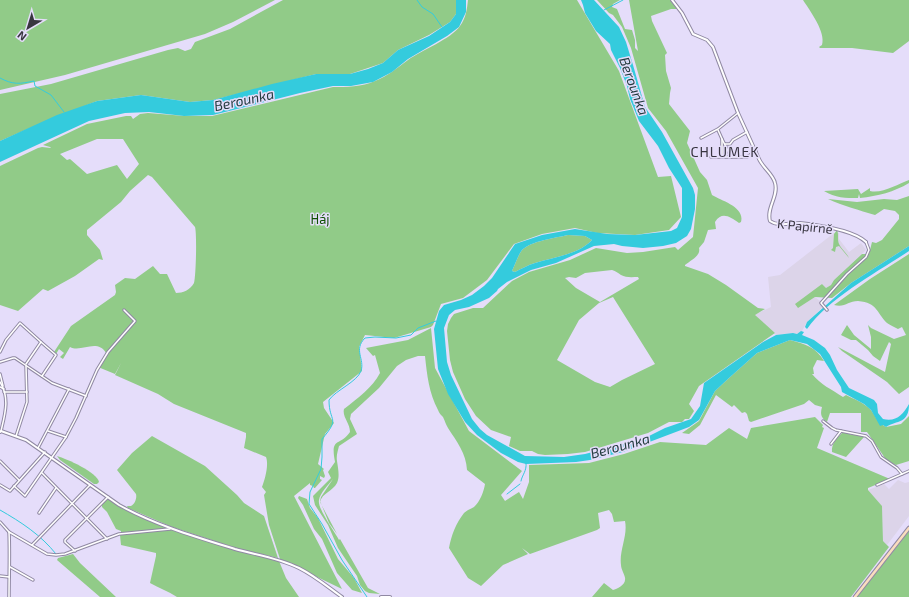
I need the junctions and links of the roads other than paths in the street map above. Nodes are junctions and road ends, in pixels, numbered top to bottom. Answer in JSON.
{"nodes":[{"id":1,"x":672,"y":0,"type":"edge"},
{"id":2,"x":738,"y":113,"type":"junction"},
{"id":3,"x":718,"y":129,"type":"junction"},
{"id":4,"x":747,"y":132,"type":"junction"},
{"id":5,"x":701,"y":138,"type":"dead end"},
{"id":6,"x":722,"y":138,"type":"junction"},
{"id":7,"x":725,"y":144,"type":"junction"},
{"id":8,"x":756,"y":151,"type":"junction"},
{"id":9,"x":711,"y":157,"type":"dead end"},
{"id":10,"x":722,"y":157,"type":"junction"},
{"id":11,"x":731,"y":157,"type":"junction"},
{"id":12,"x":866,"y":242,"type":"joint"},
{"id":13,"x":124,"y":310,"type":"dead end"},
{"id":14,"x":827,"y":310,"type":"dead end"},
{"id":15,"x":41,"y":342,"type":"junction"},
{"id":16,"x":0,"y":352,"type":"edge"},
{"id":17,"x":0,"y":362,"type":"edge"},
{"id":18,"x":26,"y":365,"type":"junction"},
{"id":19,"x":0,"y":374,"type":"edge"},
{"id":20,"x":42,"y":376,"type":"junction"},
{"id":21,"x":0,"y":382,"type":"edge"},
{"id":22,"x":0,"y":387,"type":"edge"},
{"id":23,"x":4,"y":388,"type":"junction"},
{"id":24,"x":69,"y":389,"type":"junction"},
{"id":25,"x":4,"y":392,"type":"junction"},
{"id":26,"x":27,"y":392,"type":"junction"},
{"id":27,"x":86,"y":396,"type":"junction"},
{"id":28,"x":823,"y":421,"type":"dead end"},
{"id":29,"x":1,"y":426,"type":"edge"},
{"id":30,"x":0,"y":431,"type":"edge"},
{"id":31,"x":48,"y":431,"type":"junction"},
{"id":32,"x":842,"y":431,"type":"junction"},
{"id":33,"x":16,"y":436,"type":"junction"},
{"id":34,"x":66,"y":437,"type":"junction"},
{"id":35,"x":832,"y":444,"type":"dead end"},
{"id":36,"x":38,"y":448,"type":"junction"},
{"id":37,"x":45,"y":452,"type":"junction"},
{"id":38,"x":52,"y":458,"type":"junction"},
{"id":39,"x":0,"y":461,"type":"edge"},
{"id":40,"x":909,"y":471,"type":"edge"},
{"id":41,"x":42,"y":473,"type":"junction"},
{"id":42,"x":902,"y":474,"type":"junction"},
{"id":43,"x":19,"y":480,"type":"junction"},
{"id":44,"x":0,"y":485,"type":"edge"},
{"id":45,"x":90,"y":485,"type":"junction"},
{"id":46,"x":877,"y":485,"type":"dead end"},
{"id":47,"x":14,"y":486,"type":"junction"},
{"id":48,"x":56,"y":488,"type":"junction"},
{"id":49,"x":108,"y":497,"type":"junction"},
{"id":50,"x":72,"y":504,"type":"junction"},
{"id":51,"x":39,"y":513,"type":"dead end"},
{"id":52,"x":87,"y":518,"type":"junction"},
{"id":53,"x":0,"y":522,"type":"edge"},
{"id":54,"x":171,"y":528,"type":"junction"},
{"id":55,"x":909,"y":528,"type":"edge"},
{"id":56,"x":9,"y":532,"type":"junction"},
{"id":57,"x":107,"y":539,"type":"junction"},
{"id":58,"x":32,"y":545,"type":"junction"},
{"id":59,"x":75,"y":551,"type":"junction"},
{"id":60,"x":9,"y":566,"type":"junction"},
{"id":61,"x":0,"y":576,"type":"edge"},
{"id":62,"x":9,"y":577,"type":"junction"},
{"id":63,"x":33,"y":580,"type":"dead end"},
{"id":64,"x":8,"y":597,"type":"edge"},
{"id":65,"x":342,"y":597,"type":"edge"},
{"id":66,"x":381,"y":597,"type":"edge"},
{"id":67,"x":390,"y":597,"type":"edge"},
{"id":68,"x":855,"y":597,"type":"edge"}],
"edges":[{"from":1,"to":2,"type":"street","name":"K Papírně"},
{"from":2,"to":3,"type":"street"},
{"from":2,"to":4,"type":"street","name":"K Papírně"},
{"from":3,"to":5,"type":"street"},
{"from":3,"to":6,"type":"street"},
{"from":4,"to":7,"type":"street"},
{"from":4,"to":8,"type":"street","name":"K Papírně"},
{"from":6,"to":7,"type":"street"},
{"from":6,"to":10,"type":"street"},
{"from":7,"to":11,"type":"street"},
{"from":8,"to":11,"type":"street"},
{"from":8,"to":12,"type":"street","name":"K Papírně"},
{"from":9,"to":10,"type":"street"},
{"from":10,"to":11,"type":"street"},
{"from":12,"to":14,"type":"street"},
{"from":13,"to":27,"type":"street"},
{"from":15,"to":16,"type":"street"},
{"from":15,"to":18,"type":"street"},
{"from":15,"to":20,"type":"street"},
{"from":17,"to":18,"type":"street"},
{"from":18,"to":20,"type":"street"},
{"from":18,"to":26,"type":"street"},
{"from":19,"to":23,"type":"street"},
{"from":20,"to":24,"type":"street"},
{"from":21,"to":23,"type":"street"},
{"from":22,"to":23,"type":"street"},
{"from":23,"to":25,"type":"street"},
{"from":24,"to":27,"type":"street"},
{"from":24,"to":31,"type":"street"},
{"from":25,"to":26,"type":"street"},
{"from":25,"to":29,"type":"street"},
{"from":26,"to":33,"type":"street"},
{"from":27,"to":34,"type":"street"},
{"from":28,"to":32,"type":"street"},
{"from":29,"to":30,"type":"street"},
{"from":30,"to":33,"type":"street"},
{"from":31,"to":34,"type":"street"},
{"from":31,"to":36,"type":"street"},
{"from":32,"to":35,"type":"street"},
{"from":32,"to":42,"type":"street"},
{"from":33,"to":36,"type":"street"},
{"from":34,"to":38,"type":"street"},
{"from":36,"to":37,"type":"street"},
{"from":37,"to":38,"type":"street"},
{"from":37,"to":43,"type":"street"},
{"from":38,"to":41,"type":"street"},
{"from":38,"to":45,"type":"street"},
{"from":39,"to":43,"type":"street"},
{"from":40,"to":42,"type":"street"},
{"from":41,"to":47,"type":"street"},
{"from":41,"to":48,"type":"street"},
{"from":42,"to":46,"type":"street"},
{"from":43,"to":47,"type":"street"},
{"from":44,"to":47,"type":"street"},
{"from":45,"to":49,"type":"street"},
{"from":45,"to":50,"type":"street"},
{"from":48,"to":50,"type":"street"},
{"from":48,"to":51,"type":"street"},
{"from":49,"to":52,"type":"street"},
{"from":49,"to":54,"type":"street"},
{"from":50,"to":52,"type":"street"},
{"from":50,"to":58,"type":"street"},
{"from":52,"to":57,"type":"street"},
{"from":52,"to":59,"type":"street"},
{"from":53,"to":56,"type":"street"},
{"from":54,"to":57,"type":"street"},
{"from":54,"to":65,"type":"street"},
{"from":55,"to":68,"type":"main road"},
{"from":56,"to":58,"type":"street"},
{"from":56,"to":60,"type":"street"},
{"from":57,"to":59,"type":"street"},
{"from":58,"to":59,"type":"street"},
{"from":60,"to":62,"type":"street"},
{"from":60,"to":63,"type":"street"},
{"from":61,"to":62,"type":"street"},
{"from":62,"to":64,"type":"street"},
{"from":66,"to":67,"type":"street"}]}
